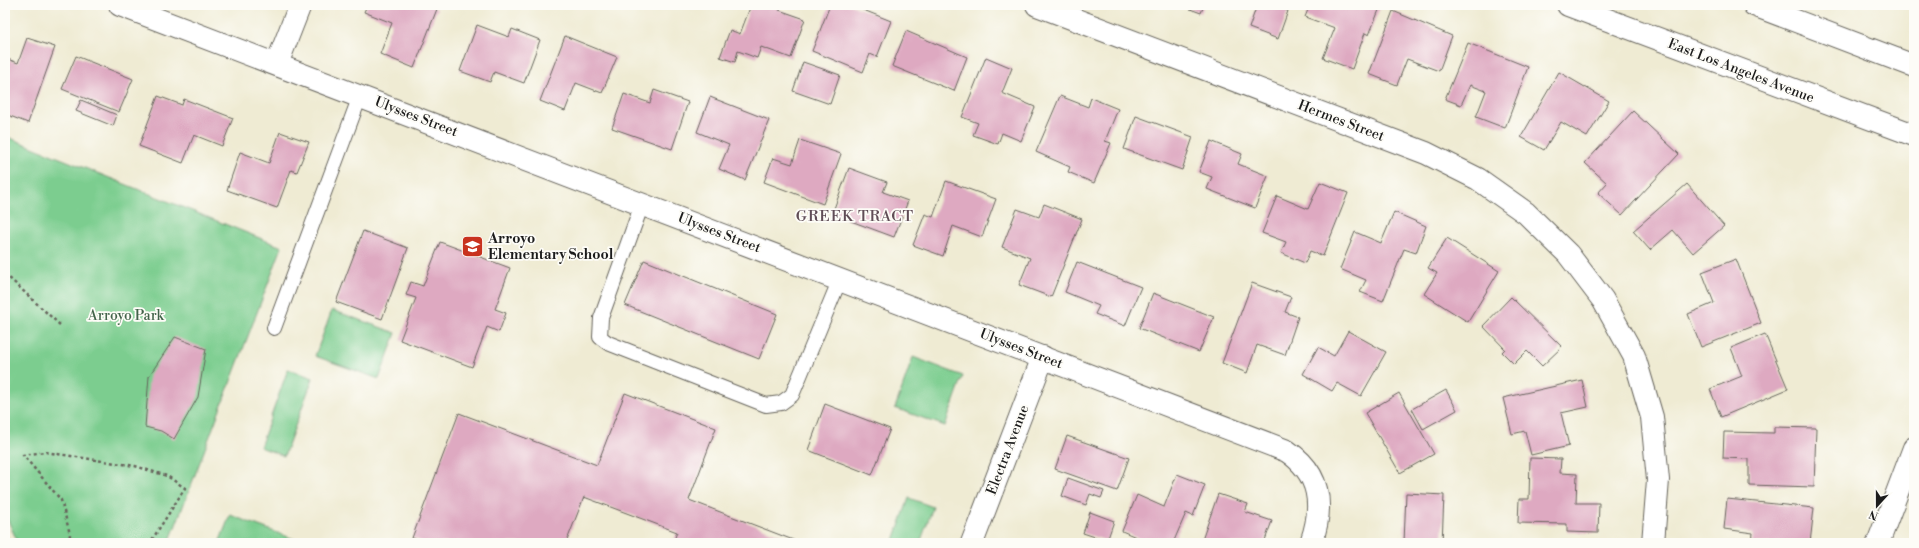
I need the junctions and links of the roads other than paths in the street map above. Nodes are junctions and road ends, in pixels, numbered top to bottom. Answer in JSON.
{"nodes":[{"id":1,"x":120,"y":5,"type":"edge"},
{"id":2,"x":300,"y":5,"type":"edge"},
{"id":3,"x":1037,"y":5,"type":"edge"},
{"id":4,"x":1568,"y":5,"type":"edge"},
{"id":5,"x":1754,"y":5,"type":"edge"},
{"id":6,"x":277,"y":64,"type":"junction"},
{"id":7,"x":1914,"y":66,"type":"edge"},
{"id":8,"x":360,"y":96,"type":"junction"},
{"id":9,"x":1914,"y":136,"type":"edge"},
{"id":10,"x":642,"y":204,"type":"junction"},
{"id":11,"x":840,"y":279,"type":"junction"},
{"id":12,"x":274,"y":328,"type":"dead end"},
{"id":13,"x":1043,"y":357,"type":"junction"},
{"id":14,"x":1914,"y":448,"type":"edge"},
{"id":15,"x":972,"y":543,"type":"edge"},
{"id":16,"x":1311,"y":543,"type":"edge"},
{"id":17,"x":1653,"y":543,"type":"edge"},
{"id":18,"x":1878,"y":543,"type":"edge"}],
"edges":[{"from":1,"to":6,"type":"street","name":"Ulysses Street"},
{"from":2,"to":6,"type":"street"},
{"from":3,"to":17,"type":"street","name":"Hermes Street"},
{"from":4,"to":9,"type":"street","name":"East Los Angeles Avenue"},
{"from":5,"to":7,"type":"street"},
{"from":6,"to":8,"type":"street","name":"Ulysses Street"},
{"from":8,"to":10,"type":"street","name":"Ulysses Street"},
{"from":8,"to":12,"type":"lane"},
{"from":10,"to":11,"type":"street","name":"Ulysses Street"},
{"from":10,"to":11,"type":"lane"},
{"from":11,"to":13,"type":"street","name":"Ulysses Street"},
{"from":13,"to":15,"type":"street","name":"Electra Avenue"},
{"from":13,"to":16,"type":"street","name":"Ulysses Street"},
{"from":14,"to":18,"type":"street"}]}
